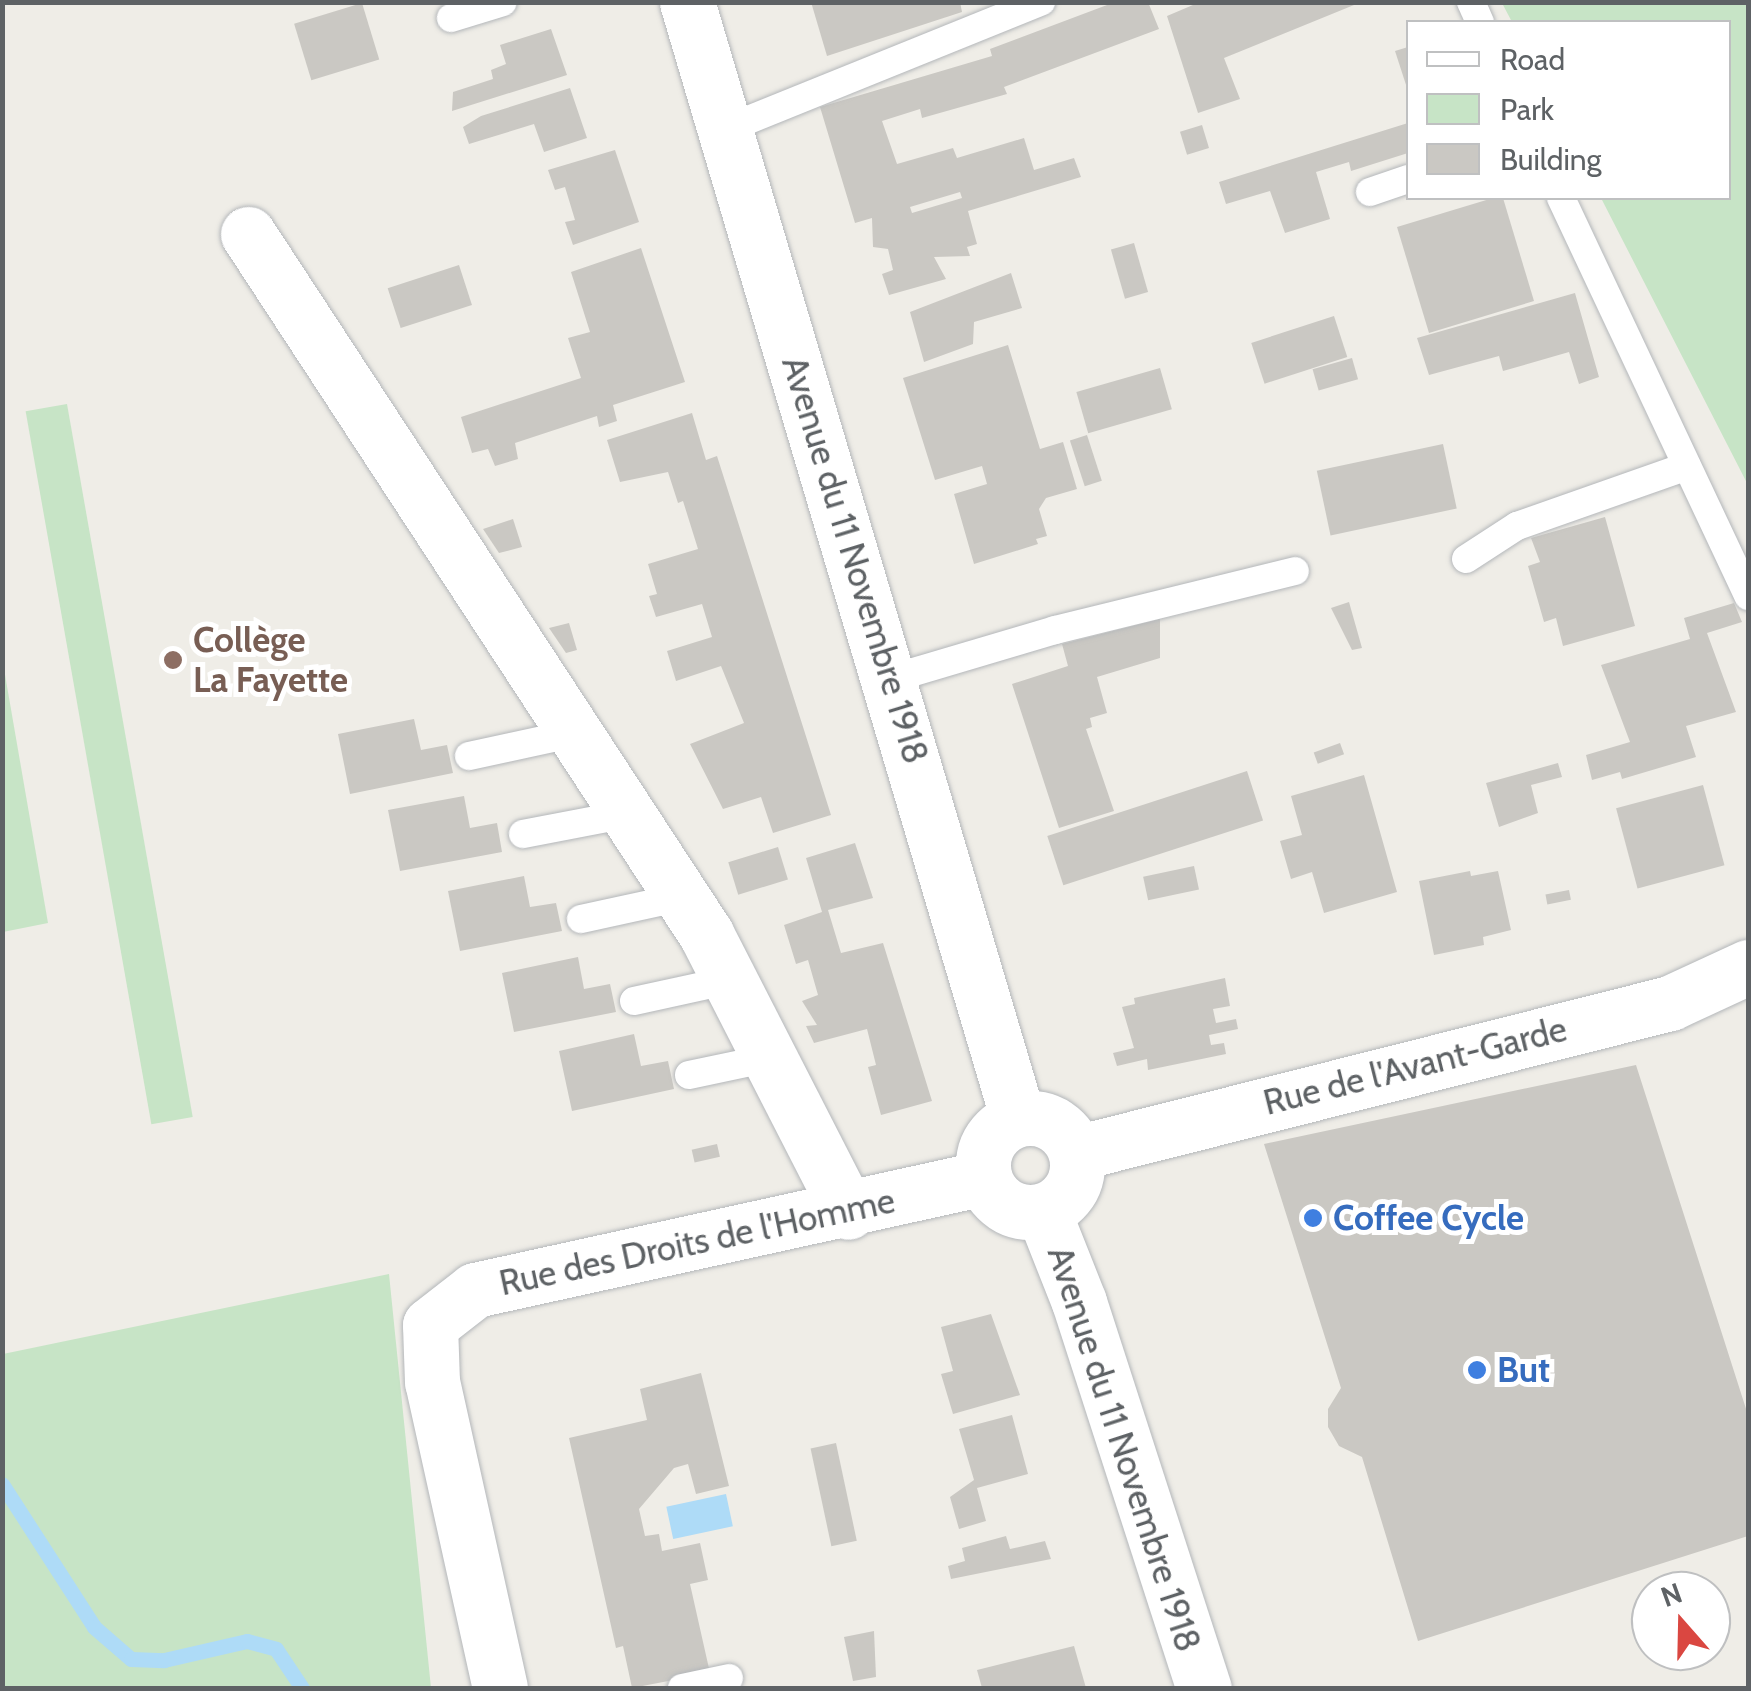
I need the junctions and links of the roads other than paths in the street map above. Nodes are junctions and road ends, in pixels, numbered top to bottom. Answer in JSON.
{"nodes":[{"id":1,"x":502,"y":2,"type":"edge"},
{"id":2,"x":688,"y":2,"type":"edge"},
{"id":3,"x":1041,"y":2,"type":"edge"},
{"id":4,"x":451,"y":18,"type":"dead end"},
{"id":5,"x":726,"y":128,"type":"junction"},
{"id":6,"x":1406,"y":180,"type":"edge"},
{"id":7,"x":1370,"y":192,"type":"dead end"},
{"id":8,"x":1562,"y":200,"type":"edge"},
{"id":9,"x":248,"y":234,"type":"dead end"},
{"id":10,"x":1686,"y":466,"type":"junction"},
{"id":11,"x":1466,"y":559,"type":"dead end"},
{"id":12,"x":1295,"y":571,"type":"dead end"},
{"id":13,"x":1748,"y":596,"type":"edge"},
{"id":14,"x":890,"y":679,"type":"junction"},
{"id":15,"x":575,"y":733,"type":"junction"},
{"id":16,"x":469,"y":756,"type":"dead end"},
{"id":17,"x":628,"y":814,"type":"junction"},
{"id":18,"x":523,"y":834,"type":"dead end"},
{"id":19,"x":682,"y":897,"type":"junction"},
{"id":20,"x":581,"y":919,"type":"dead end"},
{"id":21,"x":1748,"y":967,"type":"edge"},
{"id":22,"x":730,"y":980,"type":"junction"},
{"id":23,"x":634,"y":1001,"type":"dead end"},
{"id":24,"x":770,"y":1058,"type":"junction"},
{"id":25,"x":689,"y":1074,"type":"dead end"},
{"id":26,"x":1018,"y":1119,"type":"junction"},
{"id":27,"x":1076,"y":1153,"type":"junction"},
{"id":28,"x":984,"y":1178,"type":"junction"},
{"id":29,"x":1043,"y":1211,"type":"junction"},
{"id":30,"x":848,"y":1212,"type":"junction"},
{"id":31,"x":729,"y":1678,"type":"dead end"},
{"id":32,"x":500,"y":1688,"type":"edge"},
{"id":33,"x":682,"y":1688,"type":"edge"},
{"id":34,"x":1204,"y":1688,"type":"edge"}],
"edges":[{"from":1,"to":4,"type":"lane"},
{"from":2,"to":5,"type":"street","name":"Avenue du 11 Novembre 1918"},
{"from":3,"to":5,"type":"lane"},
{"from":5,"to":14,"type":"street","name":"Avenue du 11 Novembre 1918"},
{"from":6,"to":7,"type":"lane"},
{"from":8,"to":10,"type":"lane"},
{"from":9,"to":15,"type":"street"},
{"from":10,"to":11,"type":"lane"},
{"from":10,"to":13,"type":"lane"},
{"from":12,"to":14,"type":"lane"},
{"from":14,"to":26,"type":"street","name":"Avenue du 11 Novembre 1918"},
{"from":15,"to":16,"type":"lane"},
{"from":15,"to":17,"type":"street"},
{"from":17,"to":18,"type":"lane"},
{"from":17,"to":19,"type":"street"},
{"from":19,"to":20,"type":"lane"},
{"from":19,"to":22,"type":"street"},
{"from":21,"to":27,"type":"street","name":"Rue de l'Avant-Garde"},
{"from":22,"to":23,"type":"lane"},
{"from":22,"to":24,"type":"street"},
{"from":24,"to":25,"type":"lane"},
{"from":24,"to":30,"type":"street"},
{"from":26,"to":27,"type":"street"},
{"from":26,"to":28,"type":"street"},
{"from":27,"to":29,"type":"street","name":"Avenue du 11 Novembre 1918"},
{"from":28,"to":29,"type":"street","name":"Avenue du 11 Novembre 1918"},
{"from":28,"to":30,"type":"street","name":"Rue des Droits de l'Homme"},
{"from":29,"to":34,"type":"street","name":"Avenue du 11 Novembre 1918"},
{"from":30,"to":32,"type":"street","name":"Rue des Droits de l'Homme"},
{"from":31,"to":33,"type":"lane"}]}
